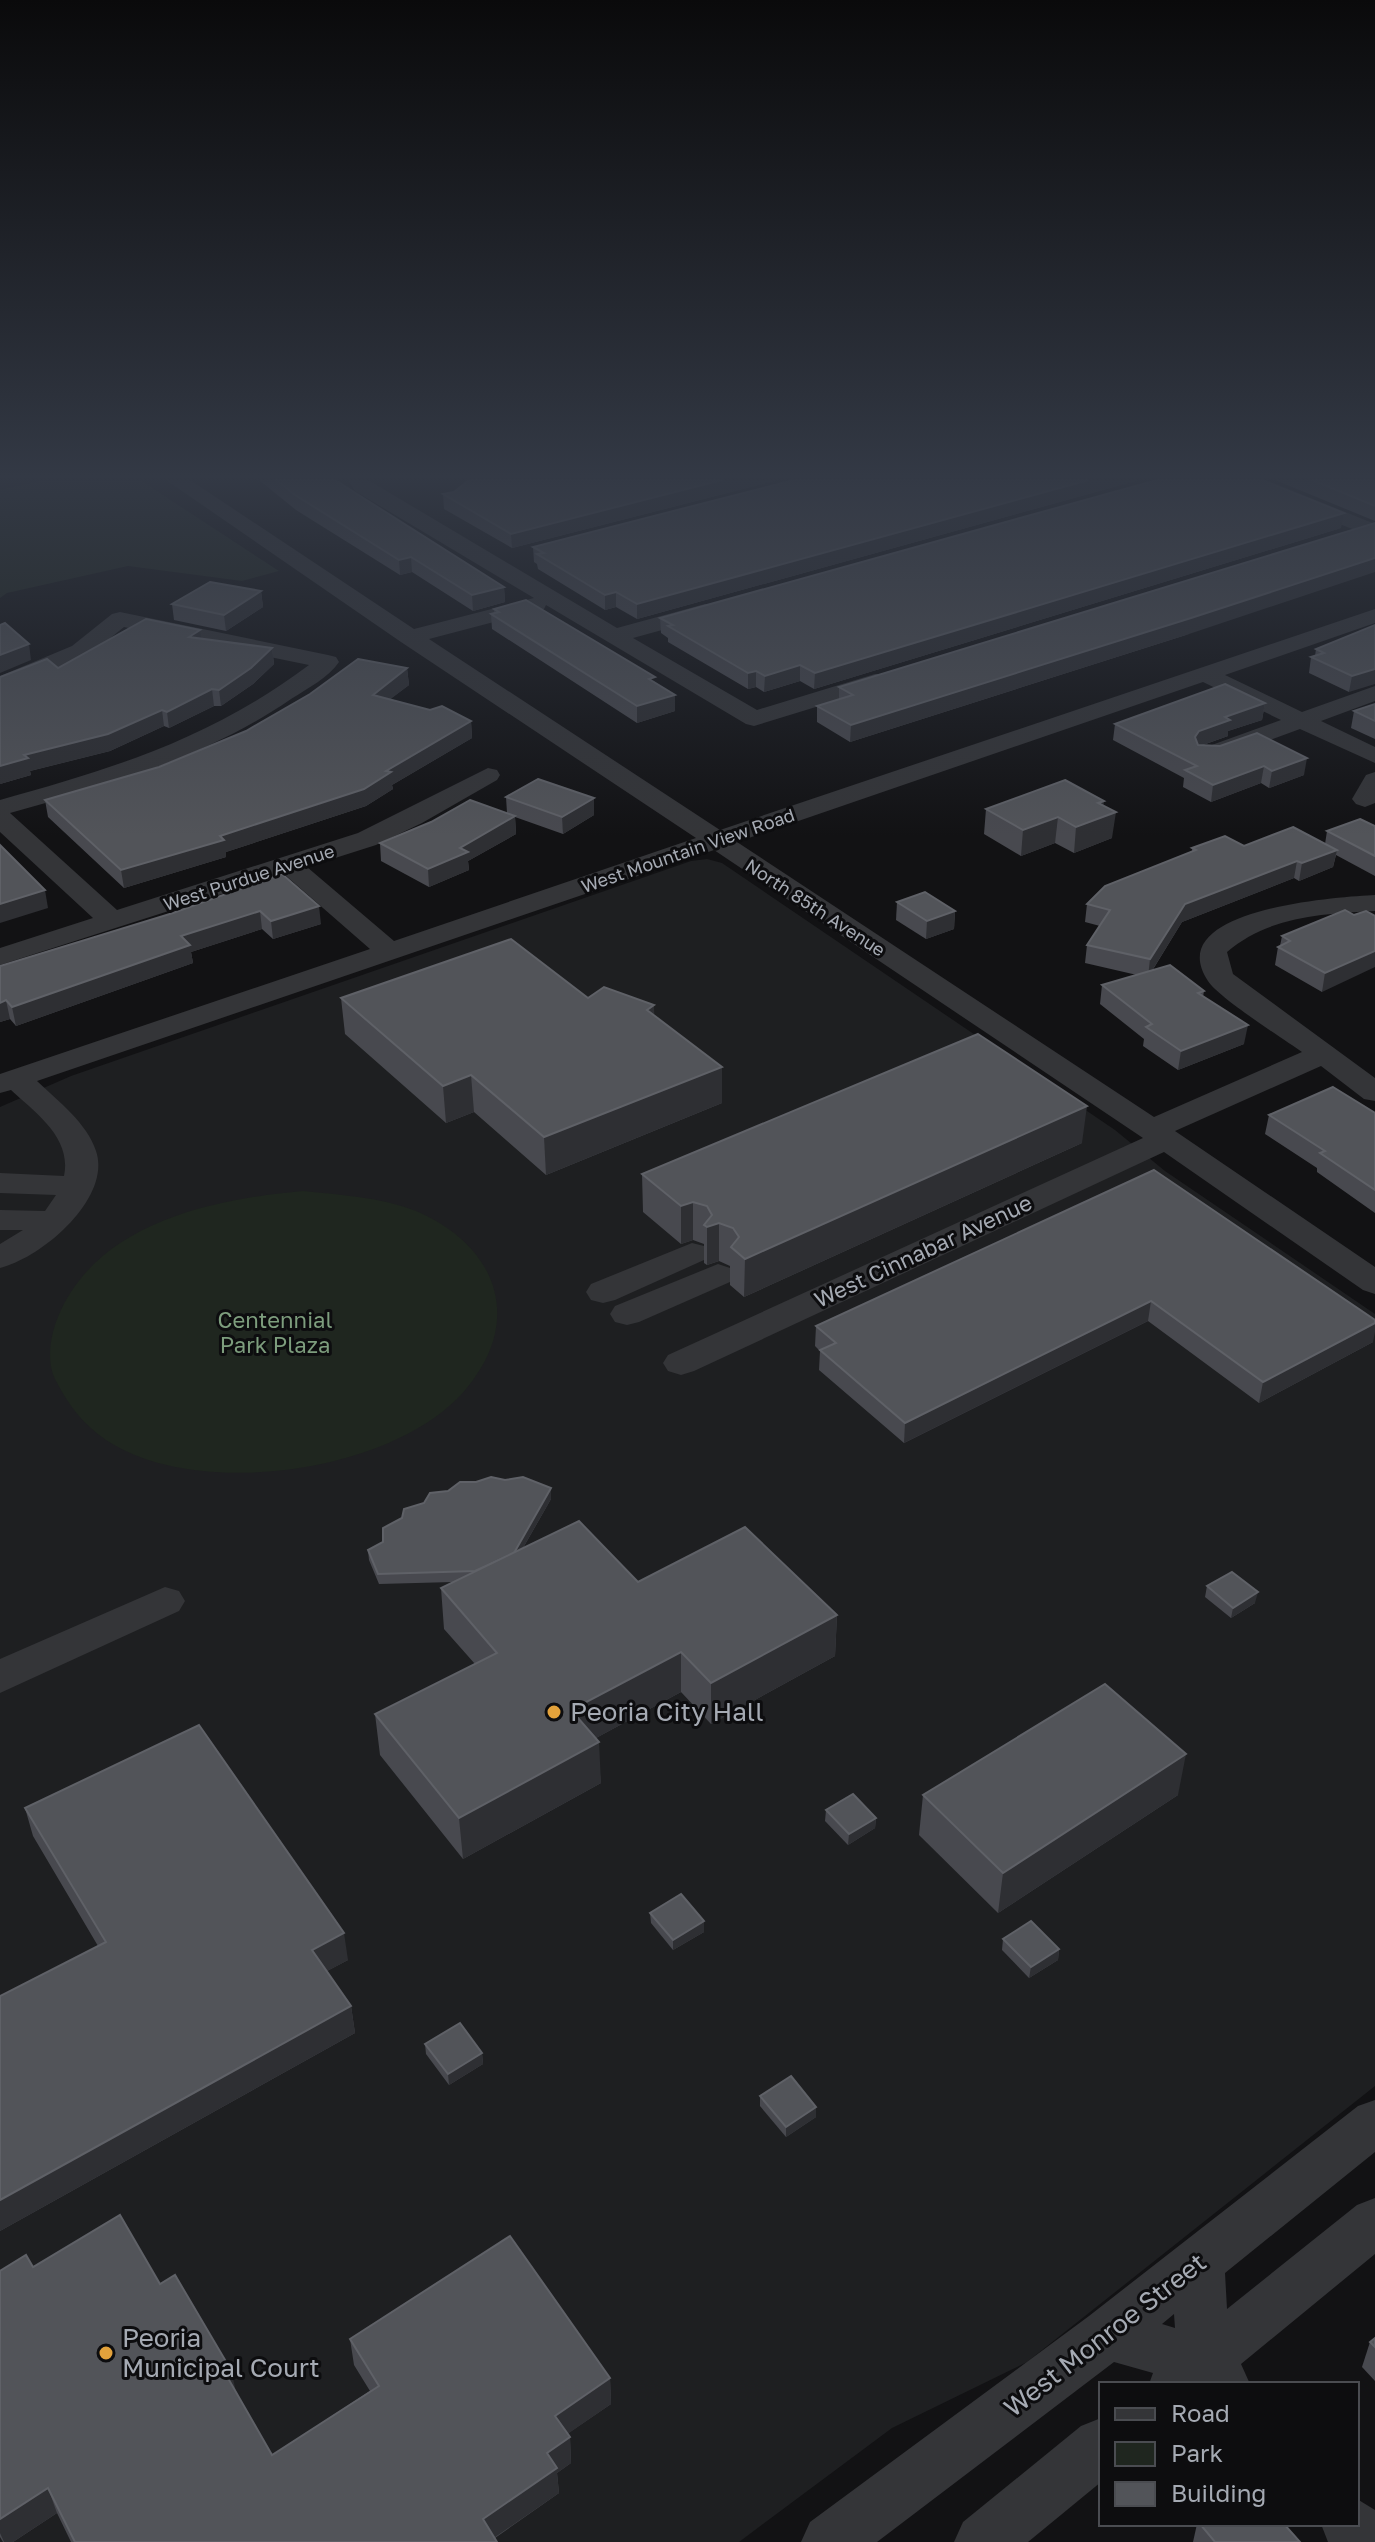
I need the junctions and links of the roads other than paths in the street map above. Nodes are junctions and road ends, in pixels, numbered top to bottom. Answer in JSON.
{"nodes":[{"id":1,"x":352,"y":599,"type":"edge"},
{"id":2,"x":553,"y":599,"type":"joint"},
{"id":3,"x":720,"y":606,"type":"edge"},
{"id":4,"x":1375,"y":616,"type":"edge"},
{"id":5,"x":614,"y":636,"type":"junction"},
{"id":6,"x":409,"y":637,"type":"junction"},
{"id":7,"x":904,"y":673,"type":"edge"},
{"id":8,"x":1205,"y":674,"type":"junction"},
{"id":9,"x":0,"y":684,"type":"edge"},
{"id":10,"x":1375,"y":693,"type":"edge"},
{"id":11,"x":1301,"y":721,"type":"junction"},
{"id":12,"x":1207,"y":755,"type":"edge"},
{"id":13,"x":1375,"y":756,"type":"edge"},
{"id":14,"x":488,"y":775,"type":"dead end"},
{"id":15,"x":0,"y":808,"type":"edge"},
{"id":16,"x":0,"y":818,"type":"edge"},
{"id":17,"x":716,"y":842,"type":"junction"},
{"id":18,"x":301,"y":862,"type":"junction"},
{"id":19,"x":1375,"y":903,"type":"edge"},
{"id":20,"x":114,"y":922,"type":"junction"},
{"id":21,"x":401,"y":947,"type":"junction"},
{"id":22,"x":0,"y":957,"type":"edge"},
{"id":23,"x":1321,"y":1055,"type":"junction"},
{"id":24,"x":8,"y":1081,"type":"edge"},
{"id":25,"x":1375,"y":1092,"type":"edge"},
{"id":26,"x":1159,"y":1135,"type":"junction"},
{"id":27,"x":0,"y":1183,"type":"edge"},
{"id":28,"x":79,"y":1186,"type":"junction"},
{"id":29,"x":0,"y":1220,"type":"edge"},
{"id":30,"x":52,"y":1221,"type":"junction"},
{"id":31,"x":0,"y":1258,"type":"edge"},
{"id":32,"x":705,"y":1264,"type":"dead end"},
{"id":33,"x":1375,"y":1283,"type":"edge"},
{"id":34,"x":615,"y":1303,"type":"dead end"},
{"id":35,"x":681,"y":1363,"type":"dead end"},
{"id":36,"x":165,"y":1601,"type":"dead end"},
{"id":37,"x":0,"y":1677,"type":"edge"},
{"id":38,"x":1375,"y":2122,"type":"edge"},
{"id":39,"x":1375,"y":2222,"type":"edge"},
{"id":40,"x":1198,"y":2263,"type":"junction"},
{"id":41,"x":1108,"y":2334,"type":"junction"},
{"id":42,"x":1201,"y":2377,"type":"edge"},
{"id":43,"x":1099,"y":2448,"type":"edge"},
{"id":44,"x":1351,"y":2526,"type":"edge"},
{"id":45,"x":830,"y":2542,"type":"edge"},
{"id":46,"x":983,"y":2542,"type":"edge"},
{"id":47,"x":1366,"y":2542,"type":"edge"}],
"edges":[{"from":1,"to":6,"type":"street","name":"North 85th Avenue"},
{"from":2,"to":5,"type":"street"},
{"from":2,"to":6,"type":"street"},
{"from":3,"to":5,"type":"street"},
{"from":4,"to":8,"type":"street","name":"West Mountain View Road"},
{"from":5,"to":7,"type":"street"},
{"from":6,"to":17,"type":"street","name":"North 85th Avenue"},
{"from":8,"to":11,"type":"street"},
{"from":8,"to":17,"type":"street","name":"West Mountain View Road"},
{"from":9,"to":15,"type":"street"},
{"from":10,"to":11,"type":"street"},
{"from":11,"to":12,"type":"street"},
{"from":11,"to":13,"type":"street"},
{"from":14,"to":18,"type":"street","name":"West Purdue Avenue"},
{"from":16,"to":20,"type":"street"},
{"from":17,"to":21,"type":"street","name":"West Mountain View Road"},
{"from":17,"to":26,"type":"street","name":"North 85th Avenue"},
{"from":18,"to":20,"type":"street","name":"West Purdue Avenue"},
{"from":18,"to":21,"type":"street"},
{"from":19,"to":23,"type":"street"},
{"from":20,"to":22,"type":"street","name":"West Purdue Avenue"},
{"from":21,"to":24,"type":"street","name":"West Mountain View Road"},
{"from":23,"to":25,"type":"street"},
{"from":23,"to":26,"type":"street","name":"West Cinnabar Avenue"},
{"from":24,"to":28,"type":"street"},
{"from":26,"to":33,"type":"street","name":"North 85th Avenue"},
{"from":26,"to":35,"type":"street","name":"West Cinnabar Avenue"},
{"from":27,"to":28,"type":"street"},
{"from":28,"to":30,"type":"street"},
{"from":29,"to":30,"type":"street"},
{"from":30,"to":31,"type":"street"},
{"from":32,"to":34,"type":"street"},
{"from":36,"to":37,"type":"street"},
{"from":38,"to":40,"type":"street","name":"West Monroe Street"},
{"from":39,"to":42,"type":"street"},
{"from":40,"to":41,"type":"street","name":"West Monroe Street"},
{"from":40,"to":42,"type":"street"},
{"from":41,"to":42,"type":"street"},
{"from":41,"to":45,"type":"street","name":"West Monroe Street"},
{"from":43,"to":46,"type":"street"},
{"from":44,"to":47,"type":"street"}]}
